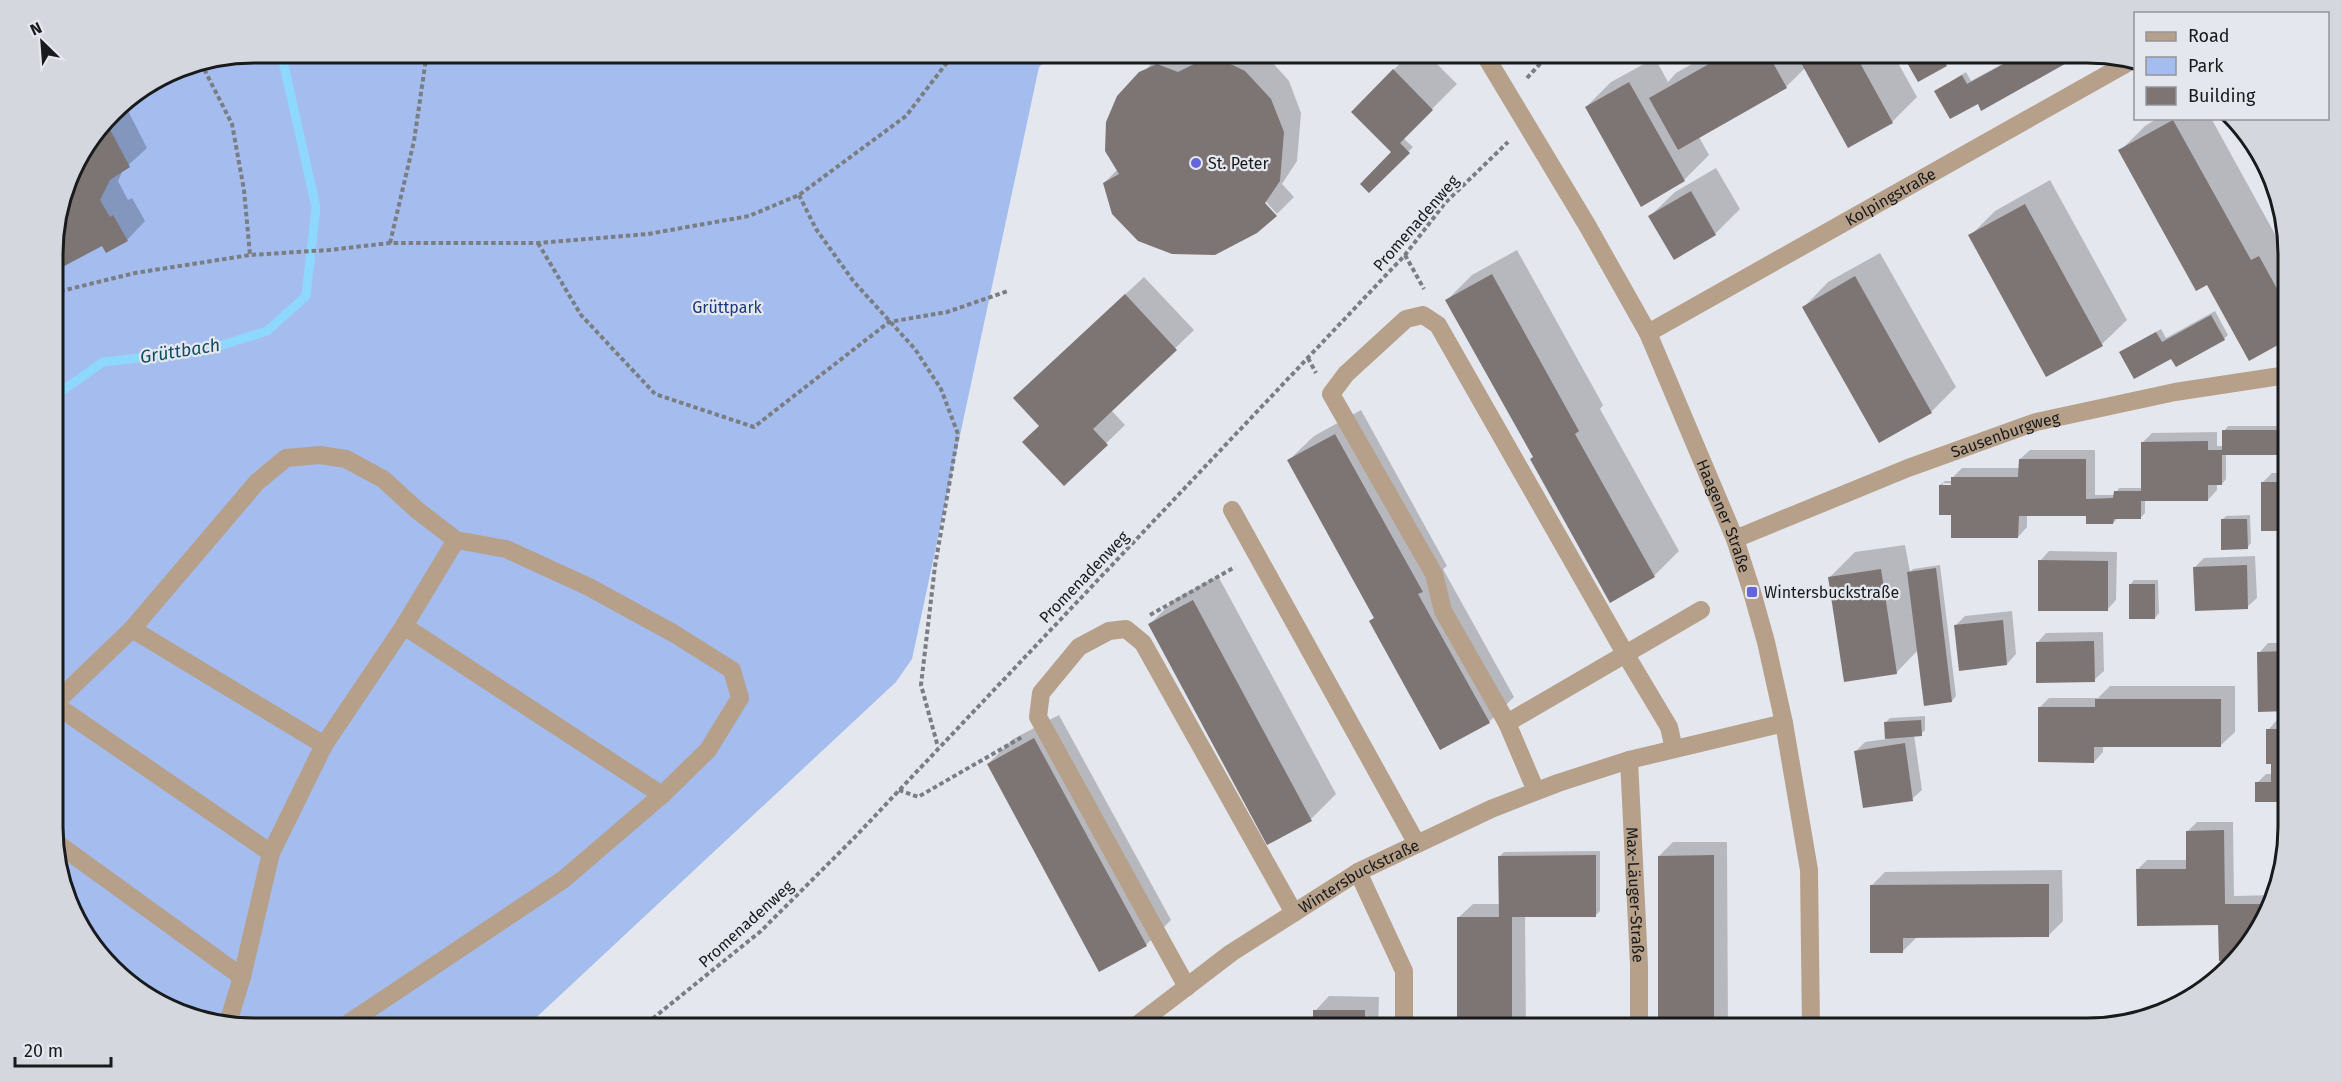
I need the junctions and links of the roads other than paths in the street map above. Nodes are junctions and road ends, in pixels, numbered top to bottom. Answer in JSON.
{"nodes":[{"id":1,"x":1490,"y":63,"type":"edge"},
{"id":2,"x":2121,"y":67,"type":"edge"},
{"id":3,"x":1648,"y":333,"type":"junction"},
{"id":4,"x":2278,"y":376,"type":"edge"},
{"id":5,"x":1232,"y":510,"type":"dead end"},
{"id":6,"x":1735,"y":539,"type":"junction"},
{"id":7,"x":456,"y":540,"type":"junction"},
{"id":8,"x":1701,"y":610,"type":"dead end"},
{"id":9,"x":404,"y":626,"type":"junction"},
{"id":10,"x":132,"y":629,"type":"junction"},
{"id":11,"x":1626,"y":655,"type":"junction"},
{"id":12,"x":63,"y":695,"type":"edge"},
{"id":13,"x":63,"y":710,"type":"edge"},
{"id":14,"x":1507,"y":723,"type":"junction"},
{"id":15,"x":1784,"y":723,"type":"junction"},
{"id":16,"x":324,"y":745,"type":"junction"},
{"id":17,"x":1674,"y":749,"type":"junction"},
{"id":18,"x":1629,"y":760,"type":"junction"},
{"id":19,"x":1536,"y":791,"type":"junction"},
{"id":20,"x":662,"y":795,"type":"junction"},
{"id":21,"x":1417,"y":843,"type":"junction"},
{"id":22,"x":65,"y":849,"type":"edge"},
{"id":23,"x":271,"y":853,"type":"junction"},
{"id":24,"x":1358,"y":872,"type":"junction"},
{"id":25,"x":1294,"y":913,"type":"junction"},
{"id":26,"x":242,"y":977,"type":"junction"},
{"id":27,"x":1187,"y":987,"type":"junction"},
{"id":28,"x":230,"y":1016,"type":"edge"},
{"id":29,"x":357,"y":1018,"type":"edge"},
{"id":30,"x":1146,"y":1018,"type":"edge"},
{"id":31,"x":1404,"y":1018,"type":"edge"},
{"id":32,"x":1639,"y":1018,"type":"edge"},
{"id":33,"x":1811,"y":1018,"type":"edge"}],
"edges":[{"from":1,"to":3,"type":"street","name":"Haagener Straße"},
{"from":2,"to":3,"type":"street","name":"Kolpingstraße"},
{"from":3,"to":6,"type":"street","name":"Haagener Straße"},
{"from":4,"to":6,"type":"street","name":"Sausenburgweg"},
{"from":5,"to":21,"type":"street"},
{"from":6,"to":15,"type":"street","name":"Haagener Straße"},
{"from":7,"to":9,"type":"street"},
{"from":7,"to":10,"type":"street"},
{"from":7,"to":20,"type":"street"},
{"from":8,"to":11,"type":"street"},
{"from":9,"to":16,"type":"street"},
{"from":9,"to":20,"type":"street"},
{"from":10,"to":12,"type":"street"},
{"from":10,"to":16,"type":"street"},
{"from":11,"to":14,"type":"street"},
{"from":11,"to":14,"type":"street"},
{"from":11,"to":17,"type":"street"},
{"from":13,"to":23,"type":"street"},
{"from":14,"to":19,"type":"street"},
{"from":15,"to":17,"type":"street","name":"Wintersbuckstraße"},
{"from":15,"to":33,"type":"street","name":"Haagener Straße"},
{"from":16,"to":23,"type":"street"},
{"from":17,"to":18,"type":"street","name":"Wintersbuckstraße"},
{"from":18,"to":19,"type":"street","name":"Wintersbuckstraße"},
{"from":18,"to":32,"type":"street","name":"Max-Läuger-Straße"},
{"from":19,"to":21,"type":"street","name":"Wintersbuckstraße"},
{"from":20,"to":29,"type":"street"},
{"from":21,"to":24,"type":"street","name":"Wintersbuckstraße"},
{"from":22,"to":26,"type":"street"},
{"from":23,"to":26,"type":"street"},
{"from":24,"to":25,"type":"street","name":"Wintersbuckstraße"},
{"from":24,"to":31,"type":"street"},
{"from":25,"to":27,"type":"street","name":"Wintersbuckstraße"},
{"from":25,"to":27,"type":"street"},
{"from":26,"to":28,"type":"street"},
{"from":27,"to":30,"type":"street","name":"Wintersbuckstraße"}]}
